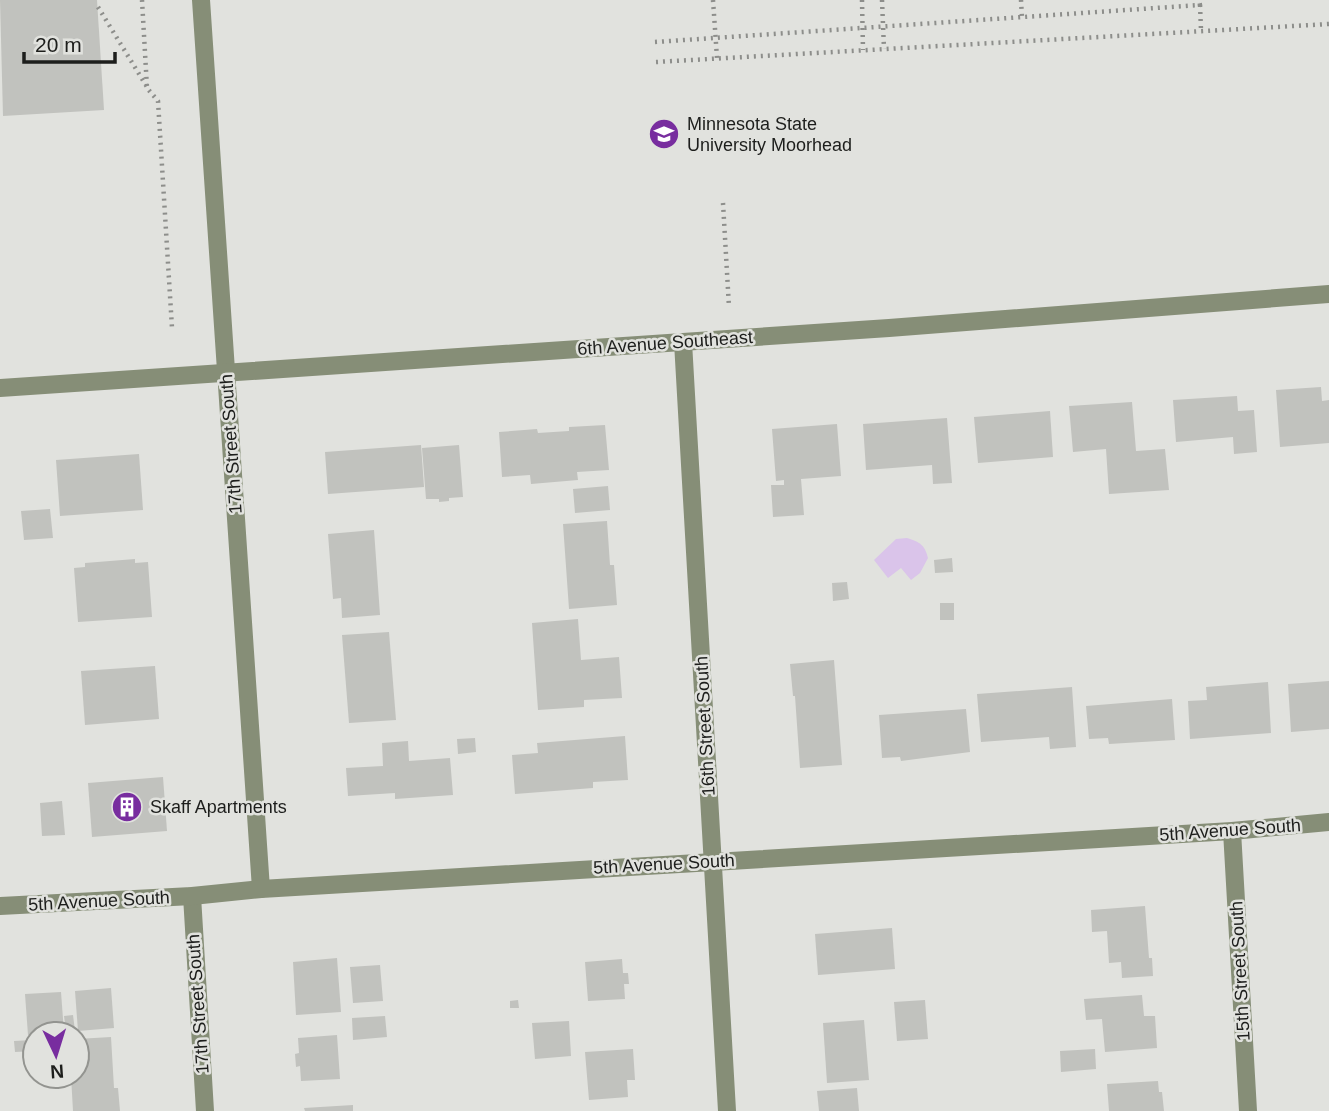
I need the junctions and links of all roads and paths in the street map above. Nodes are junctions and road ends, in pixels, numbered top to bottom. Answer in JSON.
{"nodes":[{"id":1,"x":142,"y":0,"type":"edge"},
{"id":2,"x":201,"y":0,"type":"edge"},
{"id":3,"x":713,"y":0,"type":"edge"},
{"id":4,"x":862,"y":0,"type":"edge"},
{"id":5,"x":882,"y":0,"type":"edge"},
{"id":6,"x":1021,"y":0,"type":"edge"},
{"id":7,"x":1199,"y":3,"type":"edge"},
{"id":8,"x":98,"y":7,"type":"dead end"},
{"id":9,"x":1022,"y":18,"type":"junction"},
{"id":10,"x":1329,"y":24,"type":"edge"},
{"id":11,"x":883,"y":26,"type":"junction"},
{"id":12,"x":862,"y":27,"type":"junction"},
{"id":13,"x":1201,"y":30,"type":"junction"},
{"id":14,"x":716,"y":37,"type":"junction"},
{"id":15,"x":654,"y":42,"type":"dead end"},
{"id":16,"x":884,"y":49,"type":"junction"},
{"id":17,"x":863,"y":50,"type":"junction"},
{"id":18,"x":717,"y":59,"type":"junction"},
{"id":19,"x":656,"y":62,"type":"dead end"},
{"id":20,"x":147,"y":88,"type":"junction"},
{"id":21,"x":723,"y":203,"type":"dead end"},
{"id":22,"x":1329,"y":294,"type":"edge"},
{"id":23,"x":729,"y":307,"type":"dead end"},
{"id":24,"x":172,"y":328,"type":"dead end"},
{"id":25,"x":683,"y":342,"type":"junction"},
{"id":26,"x":226,"y":373,"type":"junction"},
{"id":27,"x":0,"y":388,"type":"edge"},
{"id":28,"x":1329,"y":822,"type":"edge"},
{"id":29,"x":1232,"y":831,"type":"junction"},
{"id":30,"x":713,"y":861,"type":"junction"},
{"id":31,"x":261,"y":889,"type":"junction"},
{"id":32,"x":192,"y":896,"type":"junction"},
{"id":33,"x":0,"y":906,"type":"edge"},
{"id":34,"x":205,"y":1111,"type":"edge"},
{"id":35,"x":727,"y":1111,"type":"edge"},
{"id":36,"x":1248,"y":1111,"type":"edge"}],
"edges":[{"from":1,"to":20,"type":"path"},
{"from":2,"to":26,"type":"street","name":"17th Street South"},
{"from":3,"to":14,"type":"path"},
{"from":4,"to":12,"type":"path"},
{"from":5,"to":11,"type":"path"},
{"from":6,"to":9,"type":"path"},
{"from":7,"to":9,"type":"path"},
{"from":7,"to":13,"type":"path"},
{"from":8,"to":20,"type":"path"},
{"from":9,"to":11,"type":"path"},
{"from":10,"to":13,"type":"path"},
{"from":11,"to":12,"type":"path"},
{"from":11,"to":16,"type":"path"},
{"from":12,"to":14,"type":"path"},
{"from":12,"to":17,"type":"path"},
{"from":13,"to":16,"type":"path"},
{"from":14,"to":15,"type":"path"},
{"from":14,"to":18,"type":"path"},
{"from":16,"to":17,"type":"path"},
{"from":17,"to":18,"type":"path"},
{"from":18,"to":19,"type":"path"},
{"from":20,"to":24,"type":"path"},
{"from":21,"to":23,"type":"path"},
{"from":22,"to":25,"type":"street","name":"6th Avenue Southeast"},
{"from":25,"to":26,"type":"street","name":"6th Avenue Southeast"},
{"from":25,"to":30,"type":"street","name":"16th Street South"},
{"from":26,"to":27,"type":"street","name":"6th Avenue Southeast"},
{"from":26,"to":31,"type":"street","name":"17th Street South"},
{"from":28,"to":29,"type":"street","name":"5th Avenue South"},
{"from":29,"to":30,"type":"street","name":"5th Avenue South"},
{"from":29,"to":36,"type":"street","name":"15th Street South"},
{"from":30,"to":31,"type":"street","name":"5th Avenue South"},
{"from":30,"to":35,"type":"street","name":"16th Street South"},
{"from":31,"to":32,"type":"street","name":"5th Avenue South"},
{"from":32,"to":33,"type":"street","name":"5th Avenue South"},
{"from":32,"to":34,"type":"street","name":"17th Street South"}]}
